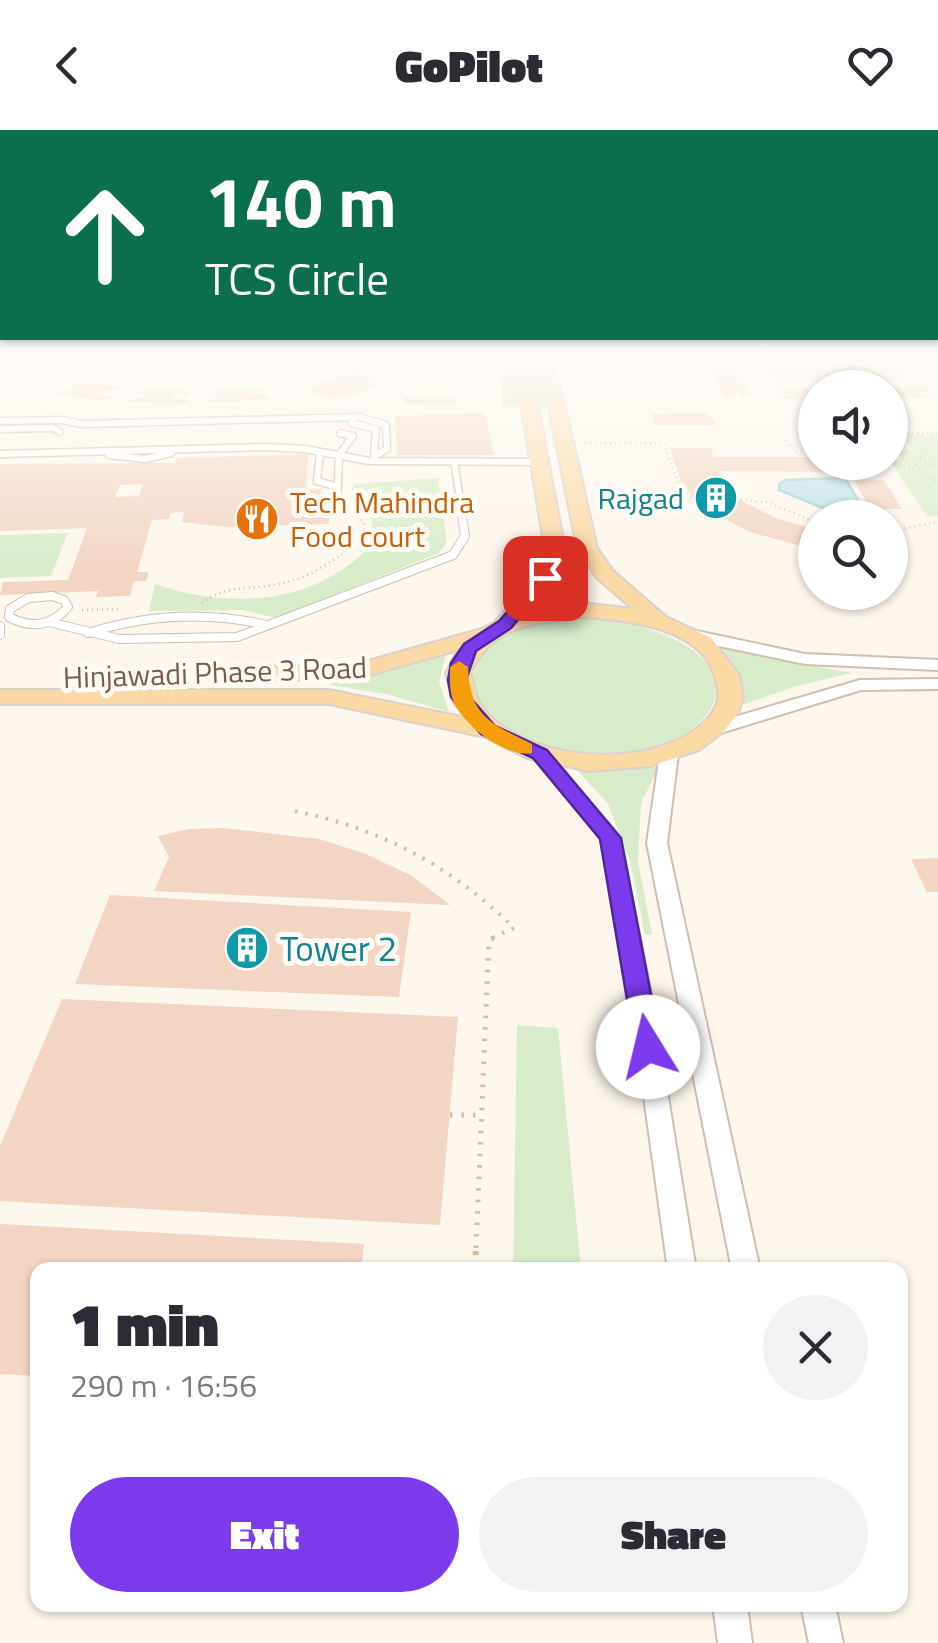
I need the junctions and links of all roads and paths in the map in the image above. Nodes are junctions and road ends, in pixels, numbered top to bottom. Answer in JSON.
{"nodes":[{"id":1,"x":369,"y":428,"type":"edge"},
{"id":2,"x":386,"y":428,"type":"edge"},
{"id":3,"x":532,"y":428,"type":"tunnel mouth"},
{"id":4,"x":561,"y":428,"type":"tunnel mouth"},
{"id":5,"x":0,"y":430,"type":"edge"},
{"id":6,"x":60,"y":432,"type":"dead end"},
{"id":7,"x":340,"y":433,"type":"dead end"},
{"id":8,"x":908,"y":433,"type":"edge"},
{"id":9,"x":918,"y":433,"type":"junction"},
{"id":10,"x":938,"y":433,"type":"edge"},
{"id":11,"x":533,"y":436,"type":"junction"},
{"id":12,"x":782,"y":437,"type":"dead end"},
{"id":13,"x":564,"y":440,"type":"junction"},
{"id":14,"x":936,"y":444,"type":"edge"},
{"id":15,"x":798,"y":451,"type":"edge"},
{"id":16,"x":320,"y":452,"type":"junction"},
{"id":17,"x":0,"y":454,"type":"edge"},
{"id":18,"x":339,"y":455,"type":"junction"},
{"id":19,"x":376,"y":455,"type":"junction"},
{"id":20,"x":918,"y":459,"type":"junction"},
{"id":21,"x":369,"y":460,"type":"junction"},
{"id":22,"x":537,"y":462,"type":"junction"},
{"id":23,"x":454,"y":465,"type":"junction"},
{"id":24,"x":908,"y":466,"type":"edge"},
{"id":25,"x":917,"y":468,"type":"junction"},
{"id":26,"x":938,"y":468,"type":"edge"},
{"id":27,"x":938,"y":482,"type":"edge"},
{"id":28,"x":338,"y":487,"type":"junction"},
{"id":29,"x":740,"y":500,"type":"dead end"},
{"id":30,"x":692,"y":508,"type":"dead end"},
{"id":31,"x":337,"y":510,"type":"joint"},
{"id":32,"x":798,"y":515,"type":"edge"},
{"id":33,"x":938,"y":522,"type":"edge"},
{"id":34,"x":908,"y":528,"type":"edge"},
{"id":35,"x":216,"y":592,"type":"dead end"},
{"id":36,"x":12,"y":620,"type":"junction"},
{"id":37,"x":48,"y":622,"type":"junction"},
{"id":38,"x":664,"y":624,"type":"junction"},
{"id":39,"x":268,"y":625,"type":"junction"},
{"id":40,"x":0,"y":626,"type":"edge"},
{"id":41,"x":495,"y":630,"type":"junction"},
{"id":42,"x":87,"y":633,"type":"junction"},
{"id":43,"x":687,"y":634,"type":"junction"},
{"id":44,"x":0,"y":635,"type":"edge"},
{"id":45,"x":938,"y":665,"type":"edge"},
{"id":46,"x":0,"y":678,"type":"edge"},
{"id":47,"x":938,"y":684,"type":"edge"},
{"id":48,"x":0,"y":698,"type":"edge"},
{"id":49,"x":714,"y":729,"type":"junction"},
{"id":50,"x":488,"y":730,"type":"junction"},
{"id":51,"x":540,"y":754,"type":"junction"},
{"id":52,"x":669,"y":754,"type":"junction"},
{"id":53,"x":296,"y":811,"type":"dead end"},
{"id":54,"x":450,"y":1114,"type":"dead end"},
{"id":55,"x":482,"y":1115,"type":"junction"},
{"id":56,"x":476,"y":1262,"type":"edge"},
{"id":57,"x":681,"y":1262,"type":"edge"},
{"id":58,"x":744,"y":1262,"type":"edge"},
{"id":59,"x":731,"y":1612,"type":"edge"},
{"id":60,"x":819,"y":1612,"type":"edge"},
{"id":61,"x":735,"y":1643,"type":"edge"},
{"id":62,"x":826,"y":1643,"type":"edge"}],
"edges":[{"from":1,"to":19,"type":"lane"},
{"from":2,"to":19,"type":"lane"},
{"from":3,"to":11,"type":"main road"},
{"from":4,"to":13,"type":"main road"},
{"from":5,"to":6,"type":"lane"},
{"from":7,"to":18,"type":"lane"},
{"from":8,"to":9,"type":"path"},
{"from":9,"to":10,"type":"path"},
{"from":9,"to":14,"type":"path"},
{"from":11,"to":13,"type":"lane"},
{"from":11,"to":22,"type":"main road"},
{"from":12,"to":15,"type":"path"},
{"from":13,"to":30,"type":"path"},
{"from":13,"to":38,"type":"main road"},
{"from":14,"to":20,"type":"path"},
{"from":16,"to":17,"type":"lane"},
{"from":16,"to":18,"type":"lane"},
{"from":16,"to":28,"type":"lane"},
{"from":18,"to":21,"type":"lane"},
{"from":18,"to":28,"type":"lane"},
{"from":19,"to":21,"type":"lane"},
{"from":20,"to":25,"type":"path"},
{"from":20,"to":26,"type":"path"},
{"from":21,"to":23,"type":"lane"},
{"from":22,"to":23,"type":"lane"},
{"from":22,"to":41,"type":"main road"},
{"from":23,"to":39,"type":"lane"},
{"from":24,"to":25,"type":"path"},
{"from":25,"to":27,"type":"path"},
{"from":28,"to":31,"type":"lane"},
{"from":29,"to":32,"type":"path"},
{"from":31,"to":35,"type":"path"},
{"from":33,"to":34,"type":"path"},
{"from":36,"to":37,"type":"lane"},
{"from":36,"to":37,"type":"lane"},
{"from":36,"to":40,"type":"lane"},
{"from":37,"to":42,"type":"lane"},
{"from":38,"to":41,"type":"main road"},
{"from":38,"to":43,"type":"main road"},
{"from":39,"to":42,"type":"lane"},
{"from":39,"to":42,"type":"lane"},
{"from":40,"to":44,"type":"lane"},
{"from":41,"to":46,"type":"main road","name":"Hinjawadi Phase 3 Road"},
{"from":41,"to":50,"type":"main road"},
{"from":43,"to":45,"type":"street"},
{"from":43,"to":49,"type":"main road"},
{"from":47,"to":49,"type":"street"},
{"from":48,"to":50,"type":"main road","name":"Hinjawadi Phase 3 Road"},
{"from":49,"to":52,"type":"main road"},
{"from":50,"to":51,"type":"main road"},
{"from":51,"to":52,"type":"main road"},
{"from":51,"to":57,"type":"street"},
{"from":52,"to":58,"type":"street"},
{"from":53,"to":55,"type":"path"},
{"from":54,"to":55,"type":"path"},
{"from":55,"to":56,"type":"path"},
{"from":59,"to":61,"type":"street"},
{"from":60,"to":62,"type":"street"}]}
